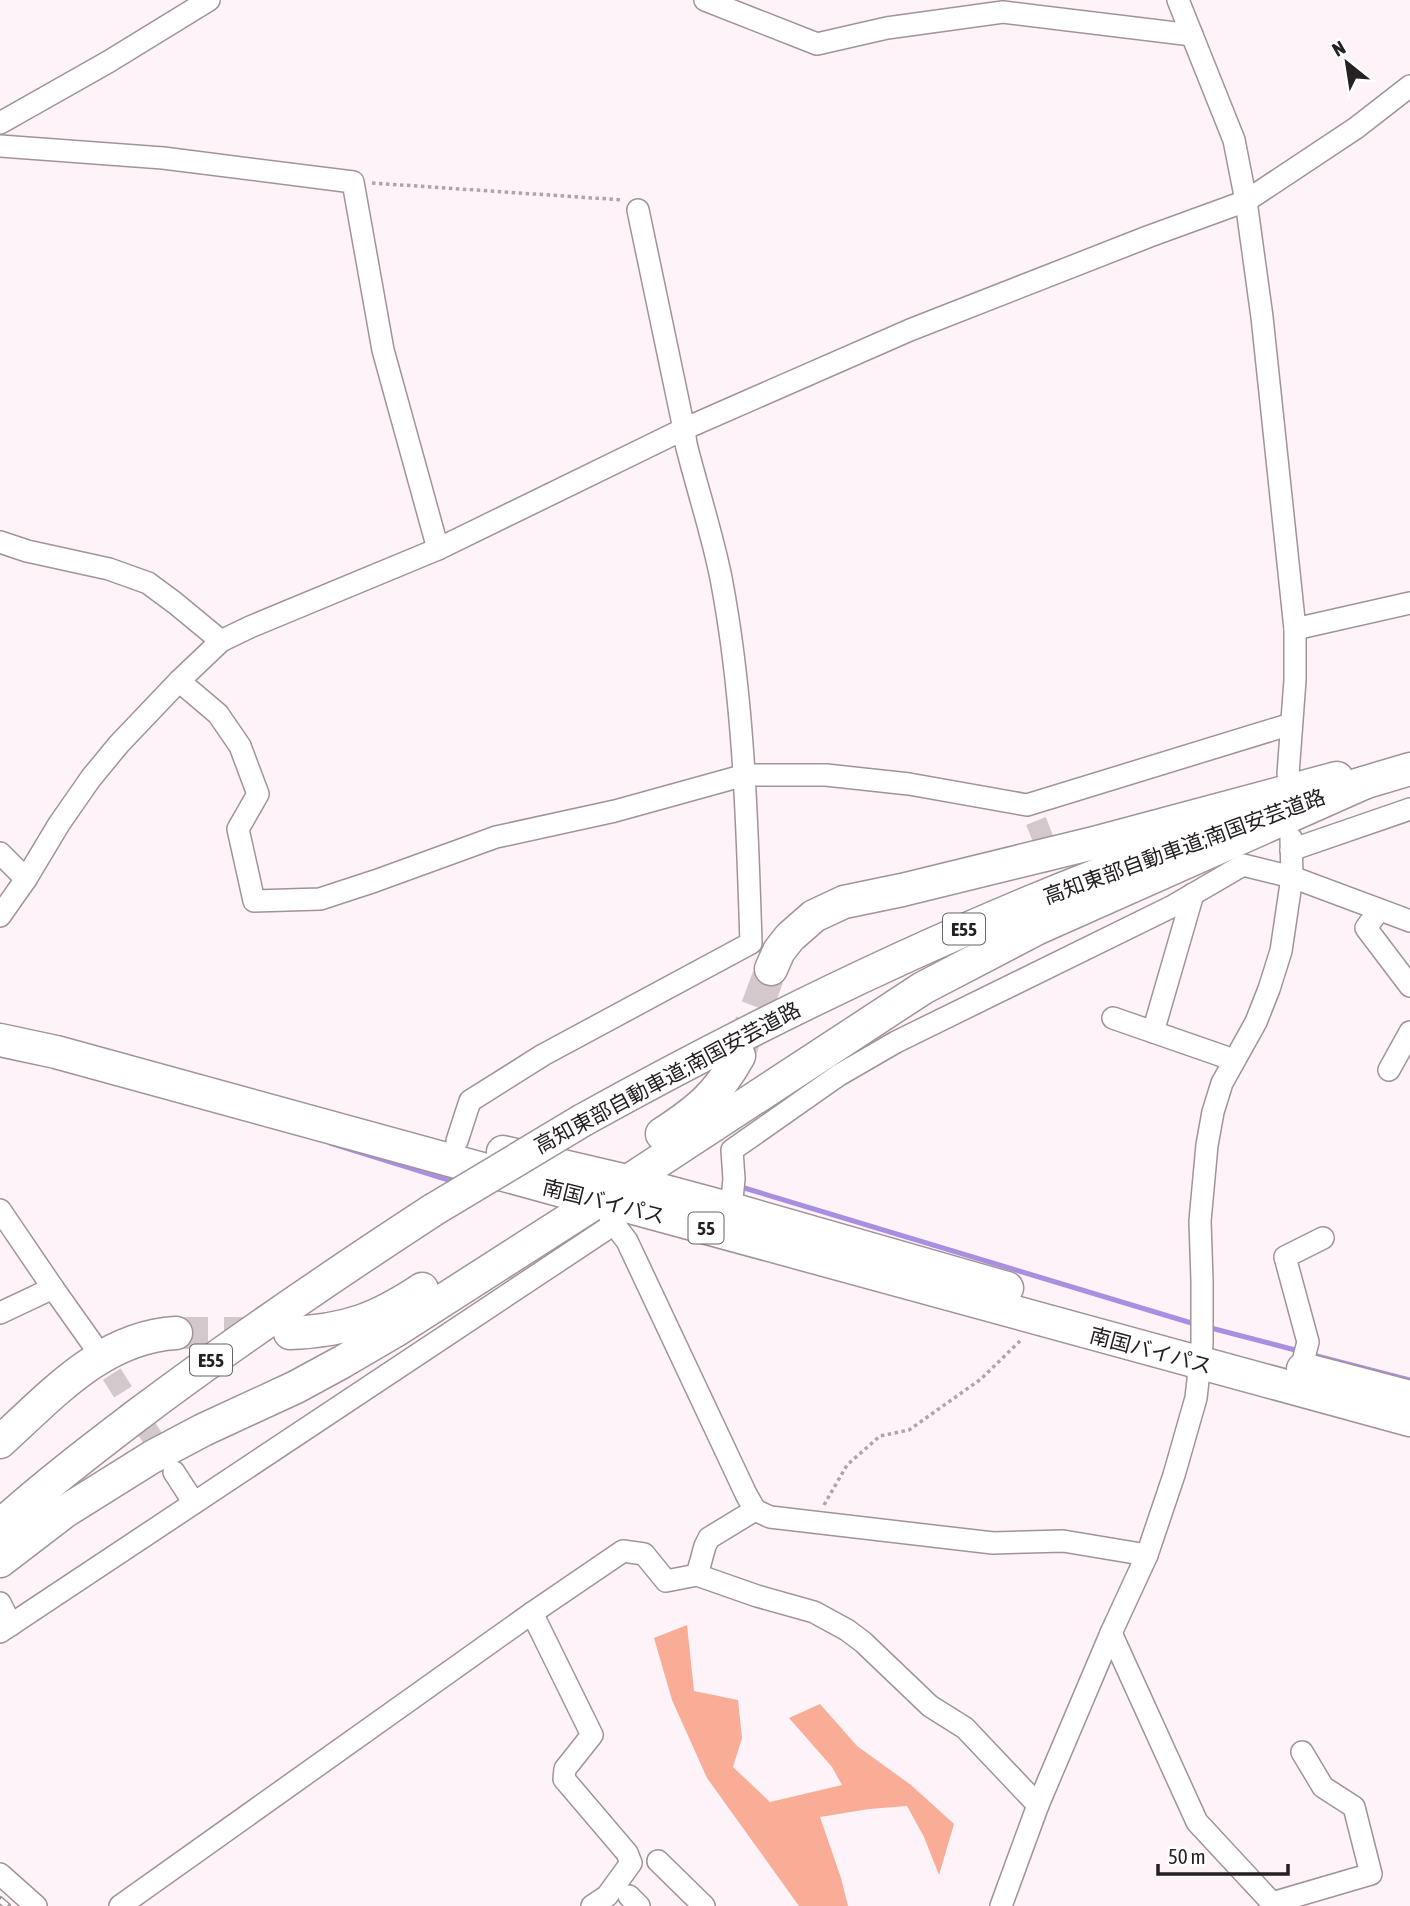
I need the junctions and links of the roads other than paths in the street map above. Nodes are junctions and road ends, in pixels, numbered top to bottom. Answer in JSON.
{"nodes":[{"id":1,"x":209,"y":0,"type":"edge"},
{"id":2,"x":705,"y":0,"type":"edge"},
{"id":3,"x":1178,"y":0,"type":"edge"},
{"id":4,"x":1192,"y":35,"type":"junction"},
{"id":5,"x":1410,"y":86,"type":"edge"},
{"id":6,"x":0,"y":123,"type":"edge"},
{"id":7,"x":0,"y":146,"type":"edge"},
{"id":8,"x":1246,"y":201,"type":"junction"},
{"id":9,"x":638,"y":210,"type":"road end"},
{"id":10,"x":684,"y":429,"type":"junction"},
{"id":11,"x":0,"y":542,"type":"edge"},
{"id":12,"x":438,"y":549,"type":"junction"},
{"id":13,"x":1410,"y":603,"type":"edge"},
{"id":14,"x":1295,"y":629,"type":"junction"},
{"id":15,"x":221,"y":641,"type":"junction"},
{"id":16,"x":178,"y":681,"type":"junction"},
{"id":17,"x":1292,"y":724,"type":"junction"},
{"id":18,"x":1410,"y":759,"type":"edge"},
{"id":19,"x":1410,"y":769,"type":"edge"},
{"id":20,"x":1288,"y":774,"type":"dead end"},
{"id":21,"x":745,"y":775,"type":"junction"},
{"id":22,"x":1364,"y":783,"type":"junction"},
{"id":23,"x":1410,"y":809,"type":"edge"},
{"id":24,"x":0,"y":853,"type":"edge"},
{"id":25,"x":1292,"y":877,"type":"junction"},
{"id":26,"x":26,"y":879,"type":"junction"},
{"id":27,"x":1193,"y":894,"type":"junction"},
{"id":28,"x":1379,"y":910,"type":"junction"},
{"id":29,"x":0,"y":916,"type":"edge"},
{"id":30,"x":1410,"y":921,"type":"edge"},
{"id":31,"x":1078,"y":927,"type":"dead end"},
{"id":32,"x":1087,"y":948,"type":"junction"},
{"id":33,"x":771,"y":970,"type":"tunnel mouth"},
{"id":34,"x":1410,"y":986,"type":"edge"},
{"id":35,"x":1113,"y":1018,"type":"dead end"},
{"id":36,"x":0,"y":1022,"type":"edge"},
{"id":37,"x":1153,"y":1032,"type":"junction"},
{"id":38,"x":1410,"y":1032,"type":"edge"},
{"id":39,"x":0,"y":1040,"type":"edge"},
{"id":40,"x":738,"y":1056,"type":"tunnel mouth"},
{"id":41,"x":1234,"y":1060,"type":"junction"},
{"id":42,"x":1389,"y":1070,"type":"dead end"},
{"id":43,"x":457,"y":1141,"type":"junction"},
{"id":44,"x":570,"y":1193,"type":"junction"},
{"id":45,"x":610,"y":1195,"type":"junction"},
{"id":46,"x":731,"y":1209,"type":"junction"},
{"id":47,"x":0,"y":1210,"type":"edge"},
{"id":48,"x":1323,"y":1238,"type":"dead end"},
{"id":49,"x":53,"y":1288,"type":"junction"},
{"id":50,"x":0,"y":1314,"type":"edge"},
{"id":51,"x":176,"y":1333,"type":"tunnel mouth"},
{"id":52,"x":290,"y":1334,"type":"tunnel mouth"},
{"id":53,"x":1201,"y":1340,"type":"junction"},
{"id":54,"x":92,"y":1343,"type":"tunnel mouth"},
{"id":55,"x":1301,"y":1369,"type":"junction"},
{"id":56,"x":1410,"y":1396,"type":"edge"},
{"id":57,"x":1410,"y":1420,"type":"edge"},
{"id":58,"x":0,"y":1442,"type":"edge"},
{"id":59,"x":174,"y":1472,"type":"tunnel mouth"},
{"id":60,"x":194,"y":1503,"type":"junction"},
{"id":61,"x":755,"y":1510,"type":"junction"},
{"id":62,"x":0,"y":1526,"type":"edge"},
{"id":63,"x":1147,"y":1555,"type":"junction"},
{"id":64,"x":0,"y":1562,"type":"edge"},
{"id":65,"x":697,"y":1575,"type":"junction"},
{"id":66,"x":0,"y":1603,"type":"edge"},
{"id":67,"x":532,"y":1613,"type":"junction"},
{"id":68,"x":5,"y":1628,"type":"edge"},
{"id":69,"x":1111,"y":1633,"type":"junction"},
{"id":70,"x":1302,"y":1752,"type":"dead end"},
{"id":71,"x":1038,"y":1805,"type":"junction"},
{"id":72,"x":658,"y":1861,"type":"dead end"},
{"id":73,"x":0,"y":1874,"type":"edge"},
{"id":74,"x":1274,"y":1904,"type":"edge"},
{"id":75,"x":36,"y":1906,"type":"edge"},
{"id":76,"x":120,"y":1906,"type":"edge"},
{"id":77,"x":592,"y":1906,"type":"edge"},
{"id":78,"x":704,"y":1906,"type":"edge"},
{"id":79,"x":1001,"y":1906,"type":"edge"}],
"edges":[{"from":1,"to":6,"type":"street"},
{"from":2,"to":4,"type":"street"},
{"from":3,"to":4,"type":"street"},
{"from":4,"to":8,"type":"street"},
{"from":5,"to":8,"type":"street"},
{"from":7,"to":12,"type":"street"},
{"from":8,"to":10,"type":"street"},
{"from":8,"to":14,"type":"street"},
{"from":9,"to":10,"type":"street"},
{"from":10,"to":12,"type":"street"},
{"from":10,"to":21,"type":"street"},
{"from":11,"to":15,"type":"street"},
{"from":12,"to":15,"type":"street"},
{"from":13,"to":14,"type":"street"},
{"from":14,"to":17,"type":"street"},
{"from":15,"to":16,"type":"street"},
{"from":16,"to":21,"type":"street"},
{"from":16,"to":26,"type":"street"},
{"from":17,"to":20,"type":"street"},
{"from":17,"to":21,"type":"street"},
{"from":18,"to":33,"type":"highway"},
{"from":19,"to":22,"type":"highway","name":"高知東部自動車道;南国安芸道路","number":"E55"},
{"from":21,"to":43,"type":"street"},
{"from":22,"to":45,"type":"highway"},
{"from":22,"to":62,"type":"highway","name":"高知東部自動車道;南国安芸道路","number":"E55","bridge":true},
{"from":23,"to":25,"type":"street"},
{"from":24,"to":26,"type":"street"},
{"from":25,"to":27,"type":"street"},
{"from":25,"to":28,"type":"street"},
{"from":25,"to":41,"type":"street"},
{"from":26,"to":29,"type":"street"},
{"from":27,"to":32,"type":"street"},
{"from":27,"to":37,"type":"street"},
{"from":28,"to":30,"type":"street"},
{"from":28,"to":34,"type":"street"},
{"from":31,"to":32,"type":"street"},
{"from":32,"to":46,"type":"street"},
{"from":35,"to":37,"type":"street"},
{"from":36,"to":43,"type":"highway","name":"南国バイパス","number":"55"},
{"from":37,"to":41,"type":"street"},
{"from":38,"to":42,"type":"street"},
{"from":39,"to":44,"type":"highway","name":"南国バイパス","number":"55"},
{"from":40,"to":45,"type":"highway"},
{"from":41,"to":53,"type":"street"},
{"from":43,"to":45,"type":"highway","name":"南国バイパス","number":"55"},
{"from":44,"to":45,"type":"highway","name":"南国バイパス","number":"55"},
{"from":44,"to":52,"type":"highway"},
{"from":45,"to":46,"type":"highway","name":"南国バイパス","number":"55"},
{"from":45,"to":53,"type":"highway","name":"南国バイパス","number":"55"},
{"from":45,"to":60,"type":"street"},
{"from":45,"to":61,"type":"street"},
{"from":45,"to":64,"type":"highway"},
{"from":46,"to":53,"type":"highway","name":"南国バイパス","number":"55"},
{"from":47,"to":49,"type":"street"},
{"from":48,"to":55,"type":"street"},
{"from":49,"to":50,"type":"street"},
{"from":49,"to":54,"type":"street"},
{"from":51,"to":58,"type":"highway"},
{"from":53,"to":55,"type":"highway","name":"南国バイパス","number":"55"},
{"from":53,"to":57,"type":"highway","name":"南国バイパス","number":"55"},
{"from":53,"to":63,"type":"street"},
{"from":55,"to":56,"type":"highway","name":"南国バイパス","number":"55"},
{"from":59,"to":60,"type":"street"},
{"from":60,"to":68,"type":"street"},
{"from":61,"to":63,"type":"street"},
{"from":61,"to":65,"type":"street"},
{"from":63,"to":69,"type":"street"},
{"from":65,"to":67,"type":"street"},
{"from":65,"to":71,"type":"street"},
{"from":66,"to":68,"type":"street"},
{"from":67,"to":76,"type":"street"},
{"from":67,"to":77,"type":"street"},
{"from":69,"to":71,"type":"street"},
{"from":69,"to":74,"type":"street"},
{"from":70,"to":74,"type":"street"},
{"from":71,"to":79,"type":"street"},
{"from":72,"to":78,"type":"street"},
{"from":73,"to":75,"type":"street"}]}
